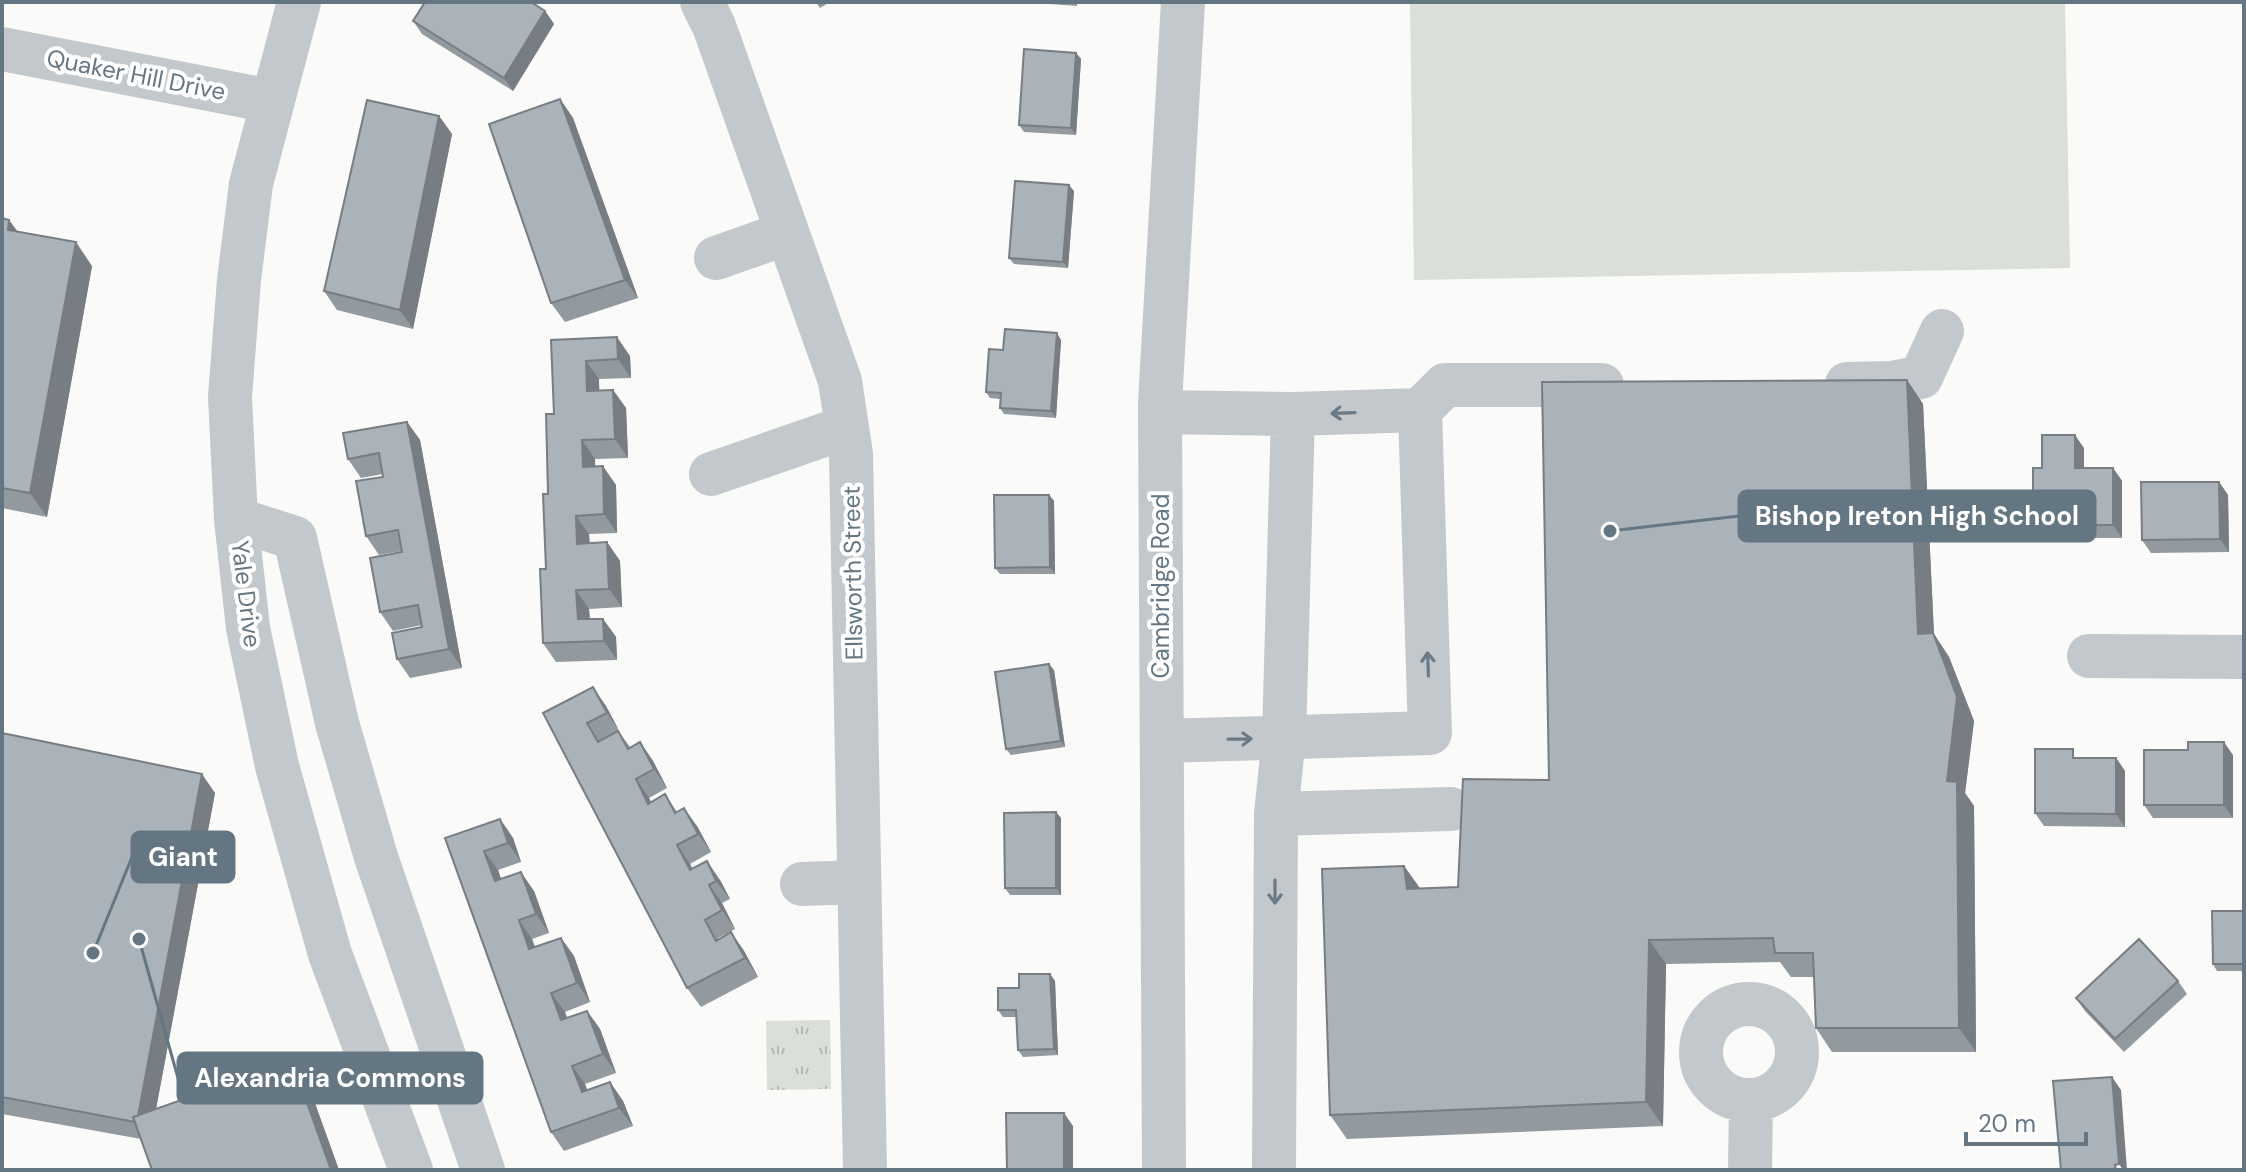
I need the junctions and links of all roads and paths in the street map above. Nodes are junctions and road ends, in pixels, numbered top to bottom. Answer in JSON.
{"nodes":[{"id":1,"x":299,"y":2,"type":"edge"},
{"id":2,"x":702,"y":2,"type":"edge"},
{"id":3,"x":1183,"y":2,"type":"edge"},
{"id":4,"x":2,"y":49,"type":"edge"},
{"id":5,"x":271,"y":101,"type":"junction"},
{"id":6,"x":787,"y":233,"type":"junction"},
{"id":7,"x":716,"y":258,"type":"dead end"},
{"id":8,"x":1942,"y":331,"type":"dead end"},
{"id":9,"x":1815,"y":384,"type":"edge"},
{"id":10,"x":1647,"y":385,"type":"edge"},
{"id":11,"x":1420,"y":410,"type":"junction"},
{"id":12,"x":1160,"y":412,"type":"junction"},
{"id":13,"x":1293,"y":414,"type":"junction"},
{"id":14,"x":847,"y":427,"type":"junction"},
{"id":15,"x":711,"y":474,"type":"dead end"},
{"id":16,"x":236,"y":519,"type":"junction"},
{"id":17,"x":2089,"y":656,"type":"dead end"},
{"id":18,"x":2244,"y":657,"type":"edge"},
{"id":19,"x":1284,"y":737,"type":"junction"},
{"id":20,"x":1162,"y":741,"type":"junction"},
{"id":21,"x":1451,"y":809,"type":"dead end"},
{"id":22,"x":1276,"y":814,"type":"junction"},
{"id":23,"x":859,"y":882,"type":"junction"},
{"id":24,"x":802,"y":884,"type":"dead end"},
{"id":25,"x":1751,"y":1100,"type":"dead end"},
{"id":26,"x":411,"y":1170,"type":"edge"},
{"id":27,"x":483,"y":1170,"type":"edge"},
{"id":28,"x":865,"y":1170,"type":"edge"},
{"id":29,"x":1164,"y":1170,"type":"edge"},
{"id":30,"x":1274,"y":1170,"type":"edge"},
{"id":31,"x":1750,"y":1170,"type":"edge"}],
"edges":[{"from":1,"to":5,"type":"street","name":"Yale Drive"},
{"from":2,"to":6,"type":"street","name":"Ellsworth Street"},
{"from":3,"to":12,"type":"street","name":"Cambridge Road"},
{"from":4,"to":5,"type":"street","name":"Quaker Hill Drive"},
{"from":5,"to":16,"type":"street","name":"Yale Drive"},
{"from":6,"to":7,"type":"street"},
{"from":6,"to":14,"type":"street","name":"Ellsworth Street"},
{"from":8,"to":9,"type":"street"},
{"from":10,"to":11,"type":"street"},
{"from":11,"to":13,"type":"street","one_way":true},
{"from":19,"to":11,"type":"street","one_way":true},
{"from":12,"to":13,"type":"street"},
{"from":12,"to":20,"type":"street","name":"Cambridge Road"},
{"from":13,"to":19,"type":"street"},
{"from":14,"to":15,"type":"street"},
{"from":14,"to":23,"type":"street","name":"Ellsworth Street"},
{"from":16,"to":26,"type":"street","name":"Yale Drive"},
{"from":16,"to":27,"type":"street"},
{"from":17,"to":18,"type":"street"},
{"from":20,"to":19,"type":"street","one_way":true},
{"from":19,"to":22,"type":"street"},
{"from":20,"to":29,"type":"street","name":"Cambridge Road"},
{"from":21,"to":22,"type":"street"},
{"from":22,"to":30,"type":"street","one_way":true},
{"from":23,"to":24,"type":"street"},
{"from":23,"to":28,"type":"street","name":"Ellsworth Street"},
{"from":25,"to":31,"type":"street"}]}
